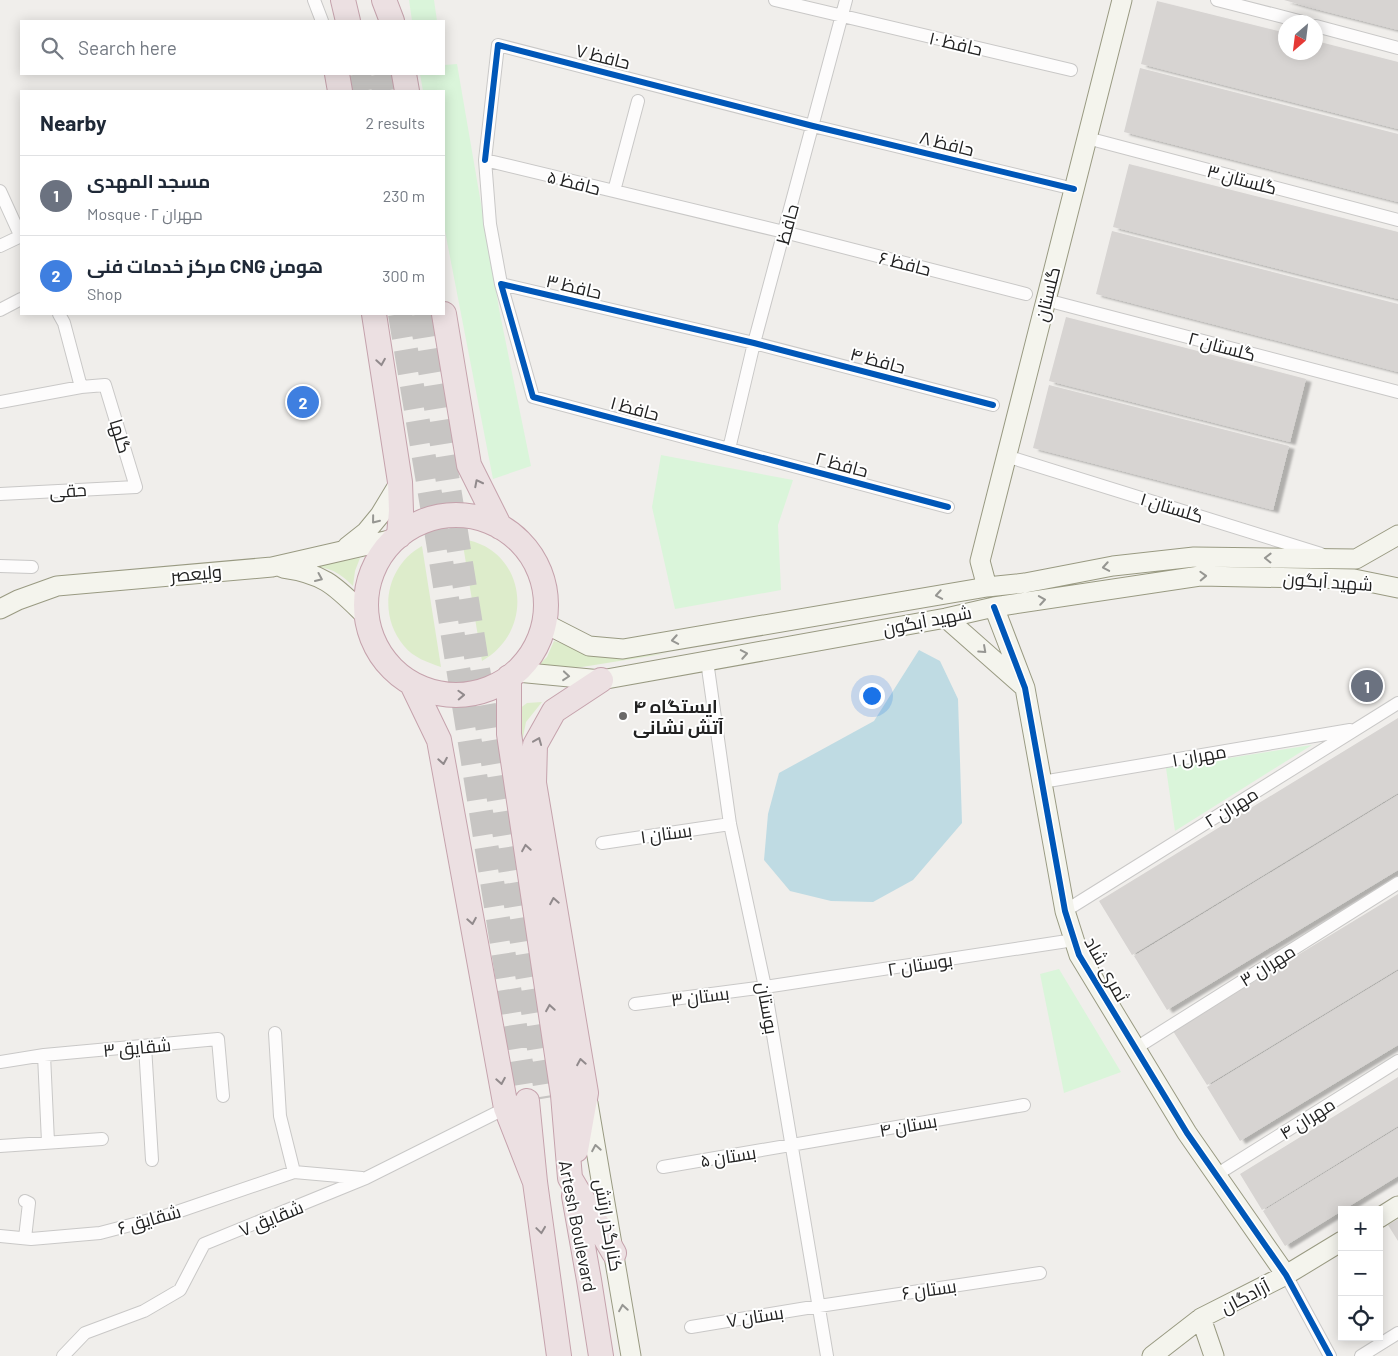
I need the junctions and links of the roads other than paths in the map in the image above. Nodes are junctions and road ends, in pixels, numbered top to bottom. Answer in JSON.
{"nodes":[{"id":1,"x":314,"y":0,"type":"edge"},
{"id":2,"x":334,"y":0,"type":"edge"},
{"id":3,"x":343,"y":0,"type":"edge"},
{"id":4,"x":373,"y":0,"type":"edge"},
{"id":5,"x":384,"y":0,"type":"edge"},
{"id":6,"x":394,"y":0,"type":"edge"},
{"id":7,"x":775,"y":0,"type":"edge"},
{"id":8,"x":846,"y":0,"type":"edge"},
{"id":9,"x":1122,"y":0,"type":"edge"},
{"id":10,"x":1218,"y":0,"type":"edge"},
{"id":11,"x":1278,"y":16,"type":"edge"},
{"id":12,"x":842,"y":17,"type":"junction"},
{"id":13,"x":322,"y":20,"type":"edge"},
{"id":14,"x":334,"y":20,"type":"edge"},
{"id":15,"x":348,"y":20,"type":"edge"},
{"id":16,"x":374,"y":20,"type":"edge"},
{"id":17,"x":392,"y":20,"type":"edge"},
{"id":18,"x":396,"y":20,"type":"edge"},
{"id":19,"x":1323,"y":28,"type":"edge"},
{"id":20,"x":1398,"y":48,"type":"edge"},
{"id":21,"x":1071,"y":70,"type":"dead end"},
{"id":22,"x":337,"y":75,"type":"edge"},
{"id":23,"x":404,"y":75,"type":"edge"},
{"id":24,"x":340,"y":90,"type":"edge"},
{"id":25,"x":407,"y":90,"type":"edge"},
{"id":26,"x":638,"y":101,"type":"dead end"},
{"id":27,"x":813,"y":126,"type":"junction"},
{"id":28,"x":1087,"y":138,"type":"junction"},
{"id":29,"x":485,"y":160,"type":"junction"},
{"id":30,"x":1074,"y":189,"type":"junction"},
{"id":31,"x":0,"y":191,"type":"edge"},
{"id":32,"x":614,"y":191,"type":"junction"},
{"id":33,"x":1398,"y":220,"type":"edge"},
{"id":34,"x":784,"y":232,"type":"junction"},
{"id":35,"x":20,"y":234,"type":"edge"},
{"id":36,"x":20,"y":236,"type":"edge"},
{"id":37,"x":0,"y":246,"type":"edge"},
{"id":38,"x":501,"y":284,"type":"junction"},
{"id":39,"x":1026,"y":294,"type":"dead end"},
{"id":40,"x":20,"y":299,"type":"edge"},
{"id":41,"x":1046,"y":300,"type":"junction"},
{"id":42,"x":0,"y":310,"type":"edge"},
{"id":43,"x":60,"y":315,"type":"edge"},
{"id":44,"x":374,"y":315,"type":"edge"},
{"id":45,"x":444,"y":315,"type":"edge"},
{"id":46,"x":754,"y":343,"type":"junction"},
{"id":47,"x":81,"y":387,"type":"junction"},
{"id":48,"x":1398,"y":392,"type":"edge"},
{"id":49,"x":0,"y":402,"type":"edge"},
{"id":50,"x":993,"y":405,"type":"dead end"},
{"id":51,"x":729,"y":449,"type":"junction"},
{"id":52,"x":1006,"y":456,"type":"junction"},
{"id":53,"x":400,"y":482,"type":"junction"},
{"id":54,"x":136,"y":487,"type":"joint"},
{"id":55,"x":0,"y":494,"type":"edge"},
{"id":56,"x":948,"y":507,"type":"dead end"},
{"id":57,"x":500,"y":527,"type":"junction"},
{"id":58,"x":1398,"y":535,"type":"edge"},
{"id":59,"x":396,"y":538,"type":"junction"},
{"id":60,"x":342,"y":550,"type":"junction"},
{"id":61,"x":1364,"y":555,"type":"junction"},
{"id":62,"x":1338,"y":559,"type":"junction"},
{"id":63,"x":0,"y":566,"type":"edge"},
{"id":64,"x":32,"y":566,"type":"dead end"},
{"id":65,"x":272,"y":567,"type":"junction"},
{"id":66,"x":1338,"y":579,"type":"junction"},
{"id":67,"x":1370,"y":582,"type":"junction"},
{"id":68,"x":987,"y":587,"type":"junction"},
{"id":69,"x":1398,"y":588,"type":"edge"},
{"id":70,"x":994,"y":607,"type":"junction"},
{"id":71,"x":0,"y":609,"type":"edge"},
{"id":72,"x":366,"y":616,"type":"junction"},
{"id":73,"x":816,"y":616,"type":"junction"},
{"id":74,"x":946,"y":618,"type":"junction"},
{"id":75,"x":544,"y":623,"type":"junction"},
{"id":76,"x":822,"y":640,"type":"junction"},
{"id":77,"x":707,"y":661,"type":"junction"},
{"id":78,"x":513,"y":675,"type":"junction"},
{"id":79,"x":601,"y":680,"type":"junction"},
{"id":80,"x":412,"y":684,"type":"junction"},
{"id":81,"x":1025,"y":688,"type":"junction"},
{"id":82,"x":1398,"y":703,"type":"edge"},
{"id":83,"x":1356,"y":729,"type":"junction"},
{"id":84,"x":1042,"y":782,"type":"junction"},
{"id":85,"x":730,"y":824,"type":"junction"},
{"id":86,"x":602,"y":842,"type":"dead end"},
{"id":87,"x":1398,"y":883,"type":"edge"},
{"id":88,"x":1065,"y":910,"type":"junction"},
{"id":89,"x":1074,"y":940,"type":"junction"},
{"id":90,"x":765,"y":987,"type":"junction"},
{"id":91,"x":635,"y":1004,"type":"dead end"},
{"id":92,"x":275,"y":1033,"type":"dead end"},
{"id":93,"x":145,"y":1046,"type":"junction"},
{"id":94,"x":1136,"y":1048,"type":"junction"},
{"id":95,"x":44,"y":1056,"type":"junction"},
{"id":96,"x":1398,"y":1061,"type":"edge"},
{"id":97,"x":0,"y":1062,"type":"edge"},
{"id":98,"x":586,"y":1093,"type":"junction"},
{"id":99,"x":223,"y":1096,"type":"dead end"},
{"id":100,"x":527,"y":1103,"type":"junction"},
{"id":101,"x":1024,"y":1105,"type":"dead end"},
{"id":102,"x":102,"y":1139,"type":"dead end"},
{"id":103,"x":48,"y":1142,"type":"junction"},
{"id":104,"x":0,"y":1146,"type":"edge"},
{"id":105,"x":792,"y":1146,"type":"junction"},
{"id":106,"x":152,"y":1160,"type":"dead end"},
{"id":107,"x":663,"y":1167,"type":"dead end"},
{"id":108,"x":294,"y":1172,"type":"junction"},
{"id":109,"x":1216,"y":1175,"type":"junction"},
{"id":110,"x":366,"y":1178,"type":"junction"},
{"id":111,"x":570,"y":1178,"type":"junction"},
{"id":112,"x":25,"y":1201,"type":"dead end"},
{"id":113,"x":1398,"y":1206,"type":"edge"},
{"id":114,"x":1383,"y":1215,"type":"edge"},
{"id":115,"x":0,"y":1236,"type":"edge"},
{"id":116,"x":25,"y":1238,"type":"junction"},
{"id":117,"x":1338,"y":1243,"type":"edge"},
{"id":118,"x":614,"y":1253,"type":"junction"},
{"id":119,"x":1040,"y":1273,"type":"dead end"},
{"id":120,"x":1286,"y":1275,"type":"junction"},
{"id":121,"x":818,"y":1306,"type":"junction"},
{"id":122,"x":1201,"y":1318,"type":"junction"},
{"id":123,"x":691,"y":1327,"type":"dead end"},
{"id":124,"x":1398,"y":1333,"type":"edge"},
{"id":125,"x":63,"y":1356,"type":"edge"},
{"id":126,"x":559,"y":1356,"type":"edge"},
{"id":127,"x":601,"y":1356,"type":"edge"},
{"id":128,"x":631,"y":1356,"type":"edge"},
{"id":129,"x":827,"y":1356,"type":"edge"},
{"id":130,"x":1152,"y":1356,"type":"edge"},
{"id":131,"x":1214,"y":1356,"type":"edge"},
{"id":132,"x":1330,"y":1356,"type":"edge"},
{"id":133,"x":1361,"y":1356,"type":"edge"}],
"edges":[{"from":1,"to":13,"type":"street"},
{"from":2,"to":14,"type":"highway"},
{"from":3,"to":15,"type":"highway"},
{"from":4,"to":16,"type":"highway"},
{"from":5,"to":17,"type":"highway"},
{"from":6,"to":18,"type":"street"},
{"from":7,"to":12,"type":"street","name":"حافظ ۱۰"},
{"from":8,"to":12,"type":"street","name":"حافظ"},
{"from":9,"to":28,"type":"main road","name":"گلستان"},
{"from":10,"to":11,"type":"street"},
{"from":12,"to":21,"type":"street","name":"حافظ ۱۰"},
{"from":12,"to":27,"type":"street","name":"حافظ"},
{"from":19,"to":20,"type":"street"},
{"from":22,"to":24,"type":"highway"},
{"from":23,"to":25,"type":"highway"},
{"from":26,"to":32,"type":"street"},
{"from":27,"to":29,"type":"street","name":"حافظ ۷"},
{"from":27,"to":30,"type":"street","name":"حافظ ۸"},
{"from":27,"to":34,"type":"street","name":"حافظ"},
{"from":28,"to":30,"type":"main road","name":"گلستان"},
{"from":28,"to":33,"type":"street","name":"گلستان ۳"},
{"from":29,"to":32,"type":"street","name":"حافظ ۵"},
{"from":29,"to":38,"type":"street"},
{"from":30,"to":41,"type":"main road","name":"گلستان"},
{"from":31,"to":35,"type":"street"},
{"from":32,"to":34,"type":"street","name":"حافظ ۵"},
{"from":34,"to":39,"type":"street","name":"حافظ ۶"},
{"from":34,"to":46,"type":"street","name":"حافظ"},
{"from":36,"to":37,"type":"street"},
{"from":38,"to":46,"type":"street","name":"حافظ ۳"},
{"from":38,"to":51,"type":"street","name":"حافظ ۱"},
{"from":40,"to":42,"type":"street"},
{"from":41,"to":48,"type":"street","name":"گلستان ۲"},
{"from":41,"to":52,"type":"main road","name":"گلستان"},
{"from":43,"to":47,"type":"street"},
{"from":44,"to":53,"type":"highway","one_way":true},
{"from":57,"to":45,"type":"highway","one_way":true},
{"from":46,"to":50,"type":"street","name":"حافظ ۴"},
{"from":46,"to":51,"type":"street","name":"حافظ"},
{"from":47,"to":49,"type":"street"},
{"from":47,"to":54,"type":"street","name":"گلها"},
{"from":51,"to":56,"type":"street","name":"حافظ ۲"},
{"from":52,"to":62,"type":"street","name":"گلستان ۱"},
{"from":52,"to":68,"type":"main road","name":"گلستان"},
{"from":53,"to":59,"type":"highway"},
{"from":53,"to":60,"type":"main road","one_way":true},
{"from":54,"to":55,"type":"street","name":"حقی"},
{"from":57,"to":59,"type":"highway"},
{"from":57,"to":75,"type":"highway"},
{"from":58,"to":61,"type":"main road","name":"شهید آبگون"},
{"from":59,"to":60,"type":"main road","name":"ولیعصر"},
{"from":59,"to":72,"type":"highway"},
{"from":60,"to":65,"type":"main road","name":"ولیعصر"},
{"from":61,"to":62,"type":"main road","name":"شهید آبگون"},
{"from":61,"to":67,"type":"main road"},
{"from":62,"to":66,"type":"main road"},
{"from":62,"to":68,"type":"main road","name":"شهید آبگون","one_way":true},
{"from":63,"to":64,"type":"street"},
{"from":65,"to":71,"type":"main road","name":"ولیعصر"},
{"from":65,"to":72,"type":"main road","one_way":true},
{"from":66,"to":67,"type":"main road","name":"شهید آبگون"},
{"from":70,"to":66,"type":"main road","name":"شهید آبگون","one_way":true},
{"from":67,"to":69,"type":"main road","name":"شهید آبگون"},
{"from":68,"to":73,"type":"main road","name":"شهید آبگون","one_way":true},
{"from":70,"to":74,"type":"main road","name":"شهید آبگون"},
{"from":70,"to":81,"type":"main road","name":"ثمری شاد"},
{"from":72,"to":80,"type":"highway"},
{"from":73,"to":75,"type":"main road","name":"شهید آبگون","one_way":true},
{"from":73,"to":76,"type":"main road"},
{"from":74,"to":76,"type":"main road","name":"شهید آبگون"},
{"from":74,"to":81,"type":"main road","one_way":true},
{"from":75,"to":78,"type":"highway"},
{"from":77,"to":76,"type":"main road","name":"شهید آبگون","one_way":true},
{"from":77,"to":79,"type":"main road","name":"شهید آبگون"},
{"from":77,"to":85,"type":"street","name":"بوستان"},
{"from":78,"to":79,"type":"main road","name":"شهید آبگون","one_way":true},
{"from":80,"to":78,"type":"highway","one_way":true},
{"from":111,"to":78,"type":"highway","one_way":true},
{"from":98,"to":79,"type":"highway","one_way":true},
{"from":80,"to":100,"type":"highway","one_way":true},
{"from":81,"to":84,"type":"main road","name":"ثمری شاد"},
{"from":82,"to":83,"type":"street","name":"مهران ۲"},
{"from":83,"to":84,"type":"street","name":"۱ مهران"},
{"from":83,"to":88,"type":"street","name":"مهران ۲"},
{"from":84,"to":88,"type":"main road","name":"ثمری شاد"},
{"from":85,"to":86,"type":"street","name":"بستان ۱"},
{"from":85,"to":90,"type":"street","name":"بوستان"},
{"from":87,"to":94,"type":"street","name":"مهران ۳"},
{"from":88,"to":89,"type":"main road","name":"ثمری شاد"},
{"from":89,"to":90,"type":"street","name":"بوستان ۲"},
{"from":89,"to":94,"type":"main road","name":"ثمری شاد"},
{"from":90,"to":91,"type":"street","name":"بستان ۳"},
{"from":90,"to":105,"type":"street","name":"بوستان"},
{"from":92,"to":108,"type":"street"},
{"from":93,"to":95,"type":"street","name":"شقایق ۳"},
{"from":93,"to":99,"type":"street","name":"شقایق ۳"},
{"from":93,"to":106,"type":"street"},
{"from":94,"to":109,"type":"main road","name":"ثمری شاد"},
{"from":95,"to":97,"type":"street","name":"شقایق ۳"},
{"from":95,"to":103,"type":"street"},
{"from":96,"to":109,"type":"street","name":"مهران ۴"},
{"from":98,"to":111,"type":"highway"},
{"from":118,"to":98,"type":"main road","name":"کنارگذر ارتش","one_way":true},
{"from":100,"to":110,"type":"street","name":"شقایق ۷"},
{"from":100,"to":111,"type":"highway","name":"Artesh Boulevard"},
{"from":100,"to":126,"type":"highway","name":"Artesh Boulevard","one_way":true},
{"from":101,"to":105,"type":"street","name":"بستان ۴"},
{"from":102,"to":103,"type":"street"},
{"from":103,"to":104,"type":"street"},
{"from":105,"to":107,"type":"street","name":"بستان ۵"},
{"from":105,"to":121,"type":"street","name":"بوستان"},
{"from":108,"to":110,"type":"street"},
{"from":108,"to":116,"type":"street","name":"شقایق ۶"},
{"from":109,"to":120,"type":"main road","name":"ثمری شاد"},
{"from":110,"to":125,"type":"street","name":"شقایق ۷"},
{"from":111,"to":118,"type":"highway"},
{"from":111,"to":127,"type":"highway","name":"Artesh Boulevard"},
{"from":112,"to":116,"type":"street"},
{"from":113,"to":114,"type":"main road"},
{"from":115,"to":116,"type":"street","name":"شقایق ۶"},
{"from":117,"to":120,"type":"main road","name":"آزادگان"},
{"from":128,"to":118,"type":"main road","name":"کنارگذر ارتش","one_way":true},
{"from":119,"to":121,"type":"street","name":"بستان ۶"},
{"from":120,"to":122,"type":"main road","name":"آزادگان"},
{"from":120,"to":132,"type":"street"},
{"from":121,"to":123,"type":"street","name":"بستان ۷"},
{"from":121,"to":129,"type":"street","name":"بوستان"},
{"from":122,"to":130,"type":"main road","name":"آزادگان"},
{"from":122,"to":131,"type":"main road"},
{"from":124,"to":133,"type":"street"}]}
